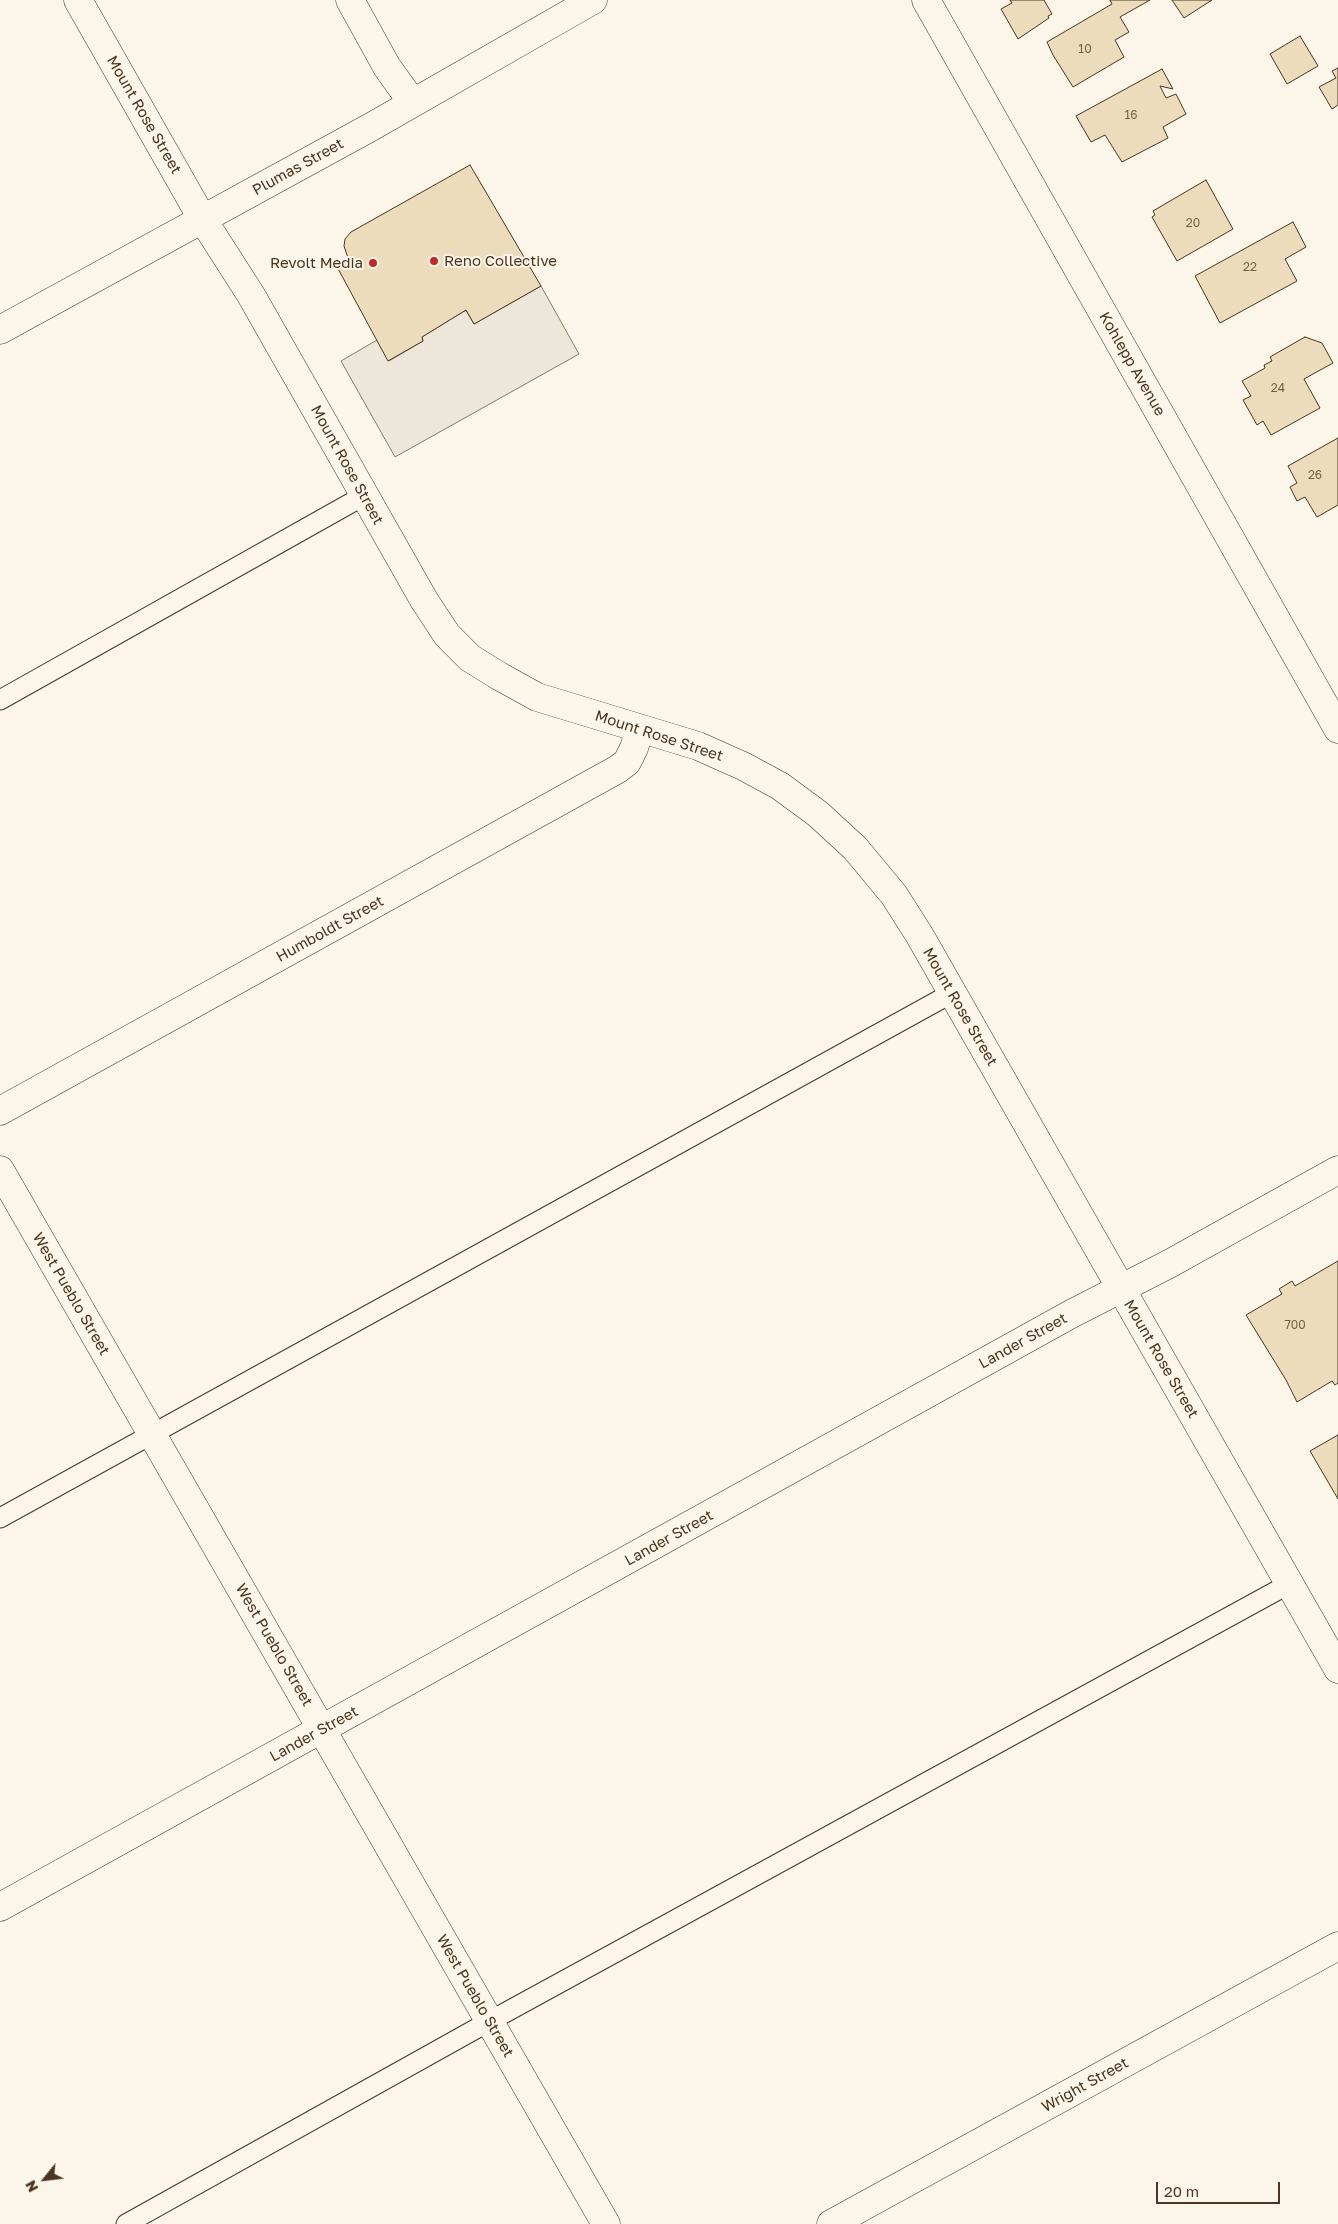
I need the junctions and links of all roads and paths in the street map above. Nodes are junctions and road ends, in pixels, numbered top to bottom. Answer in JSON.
{"nodes":[{"id":1,"x":78,"y":0,"type":"edge"},
{"id":2,"x":350,"y":0,"type":"edge"},
{"id":3,"x":593,"y":0,"type":"edge"},
{"id":4,"x":926,"y":0,"type":"edge"},
{"id":5,"x":412,"y":102,"type":"junction"},
{"id":6,"x":203,"y":220,"type":"junction"},
{"id":7,"x":0,"y":330,"type":"edge"},
{"id":8,"x":364,"y":495,"type":"junction"},
{"id":9,"x":0,"y":700,"type":"edge"},
{"id":10,"x":640,"y":729,"type":"junction"},
{"id":11,"x":1338,"y":729,"type":"edge"},
{"id":12,"x":952,"y":993,"type":"junction"},
{"id":13,"x":0,"y":1111,"type":"edge"},
{"id":14,"x":0,"y":1170,"type":"edge"},
{"id":15,"x":1338,"y":1170,"type":"edge"},
{"id":16,"x":1121,"y":1288,"type":"junction"},
{"id":17,"x":152,"y":1433,"type":"junction"},
{"id":18,"x":0,"y":1518,"type":"edge"},
{"id":19,"x":1289,"y":1584,"type":"junction"},
{"id":20,"x":1338,"y":1669,"type":"edge"},
{"id":21,"x":322,"y":1730,"type":"junction"},
{"id":22,"x":0,"y":1907,"type":"edge"},
{"id":23,"x":1338,"y":1946,"type":"edge"},
{"id":24,"x":490,"y":2022,"type":"junction"},
{"id":25,"x":126,"y":2224,"type":"edge"},
{"id":26,"x":606,"y":2224,"type":"edge"},
{"id":27,"x":831,"y":2224,"type":"edge"}],
"edges":[{"from":1,"to":6,"type":"street","name":"Mount Rose Street"},
{"from":2,"to":5,"type":"street"},
{"from":3,"to":5,"type":"street","name":"Plumas Street"},
{"from":4,"to":11,"type":"street","name":"Kohlepp Avenue"},
{"from":5,"to":6,"type":"street","name":"Plumas Street"},
{"from":6,"to":7,"type":"street","name":"Plumas Street"},
{"from":6,"to":8,"type":"street","name":"Mount Rose Street"},
{"from":8,"to":9,"type":"lane"},
{"from":8,"to":10,"type":"street","name":"Mount Rose Street"},
{"from":10,"to":12,"type":"street","name":"Mount Rose Street"},
{"from":10,"to":13,"type":"street","name":"Humboldt Street"},
{"from":12,"to":16,"type":"street","name":"Mount Rose Street"},
{"from":12,"to":17,"type":"lane"},
{"from":14,"to":17,"type":"street","name":"West Pueblo Street"},
{"from":15,"to":16,"type":"street","name":"Lander Street"},
{"from":16,"to":19,"type":"street","name":"Mount Rose Street"},
{"from":16,"to":21,"type":"street","name":"Lander Street"},
{"from":17,"to":18,"type":"lane"},
{"from":17,"to":21,"type":"street","name":"West Pueblo Street"},
{"from":19,"to":20,"type":"street","name":"Mount Rose Street"},
{"from":19,"to":24,"type":"lane"},
{"from":21,"to":22,"type":"street","name":"Lander Street"},
{"from":21,"to":24,"type":"street","name":"West Pueblo Street"},
{"from":23,"to":27,"type":"street","name":"Wright Street"},
{"from":24,"to":25,"type":"lane"},
{"from":24,"to":26,"type":"street","name":"West Pueblo Street"}]}
